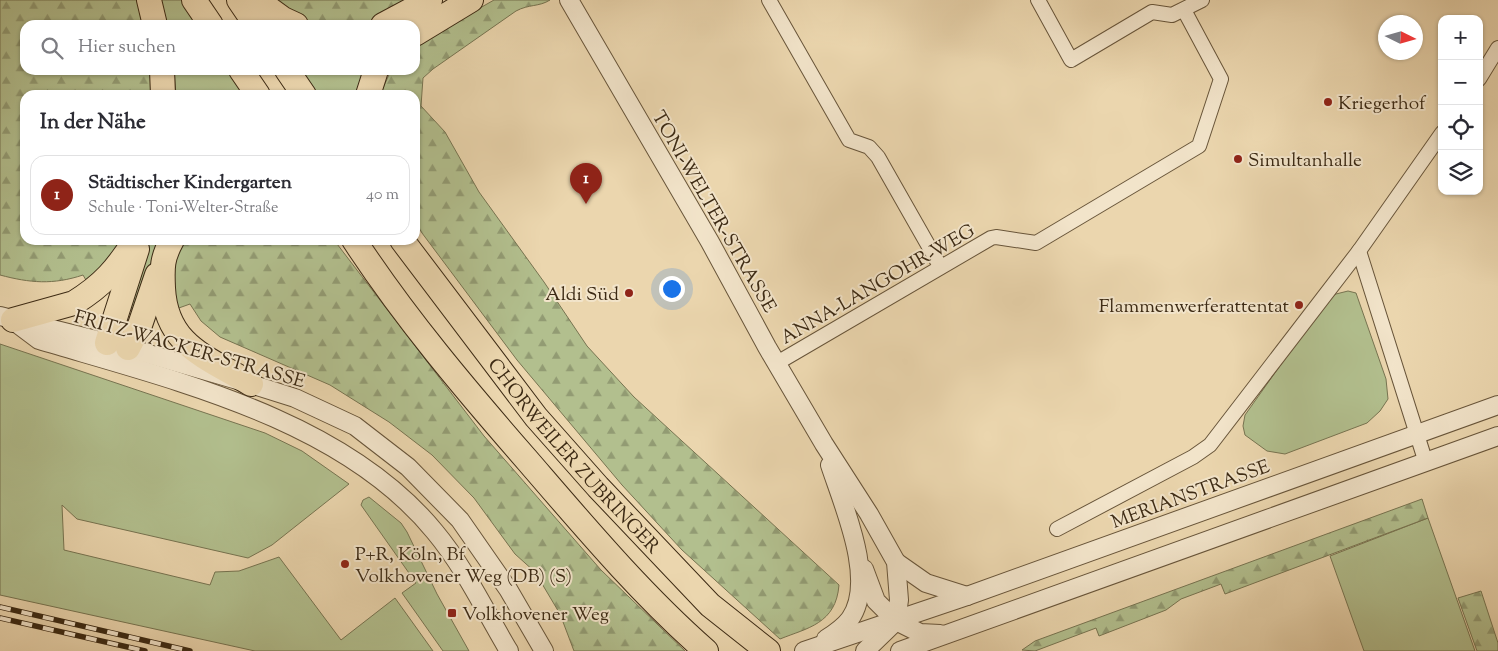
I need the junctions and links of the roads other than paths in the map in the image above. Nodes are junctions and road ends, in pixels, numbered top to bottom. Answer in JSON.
{"nodes":[{"id":1,"x":149,"y":0,"type":"edge"},
{"id":2,"x":194,"y":0,"type":"edge"},
{"id":3,"x":239,"y":0,"type":"edge"},
{"id":4,"x":257,"y":0,"type":"edge"},
{"id":5,"x":430,"y":0,"type":"edge"},
{"id":6,"x":471,"y":0,"type":"edge"},
{"id":7,"x":569,"y":0,"type":"edge"},
{"id":8,"x":769,"y":0,"type":"edge"},
{"id":9,"x":1038,"y":0,"type":"edge"},
{"id":10,"x":1202,"y":0,"type":"edge"},
{"id":11,"x":1184,"y":10,"type":"junction"},
{"id":12,"x":154,"y":20,"type":"edge"},
{"id":13,"x":208,"y":20,"type":"edge"},
{"id":14,"x":253,"y":20,"type":"edge"},
{"id":15,"x":285,"y":20,"type":"edge"},
{"id":16,"x":392,"y":20,"type":"edge"},
{"id":17,"x":420,"y":31,"type":"edge"},
{"id":18,"x":1498,"y":48,"type":"edge"},
{"id":19,"x":1483,"y":72,"type":"edge"},
{"id":20,"x":162,"y":75,"type":"edge"},
{"id":21,"x":244,"y":75,"type":"edge"},
{"id":22,"x":290,"y":75,"type":"edge"},
{"id":23,"x":374,"y":75,"type":"edge"},
{"id":24,"x":163,"y":90,"type":"edge"},
{"id":25,"x":255,"y":90,"type":"edge"},
{"id":26,"x":301,"y":90,"type":"edge"},
{"id":27,"x":370,"y":90,"type":"edge"},
{"id":28,"x":1438,"y":139,"type":"edge"},
{"id":29,"x":132,"y":245,"type":"edge"},
{"id":30,"x":139,"y":245,"type":"edge"},
{"id":31,"x":170,"y":245,"type":"edge"},
{"id":32,"x":355,"y":245,"type":"edge"},
{"id":33,"x":406,"y":245,"type":"edge"},
{"id":34,"x":1359,"y":251,"type":"junction"},
{"id":35,"x":162,"y":261,"type":"junction"},
{"id":36,"x":940,"y":266,"type":"junction"},
{"id":37,"x":6,"y":318,"type":"edge"},
{"id":38,"x":117,"y":354,"type":"junction"},
{"id":39,"x":777,"y":363,"type":"junction"},
{"id":40,"x":251,"y":384,"type":"junction"},
{"id":41,"x":1498,"y":405,"type":"edge"},
{"id":42,"x":1417,"y":433,"type":"junction"},
{"id":43,"x":1498,"y":436,"type":"edge"},
{"id":44,"x":824,"y":444,"type":"junction"},
{"id":45,"x":1426,"y":463,"type":"junction"},
{"id":46,"x":1057,"y":529,"type":"dead end"},
{"id":47,"x":856,"y":550,"type":"junction"},
{"id":48,"x":896,"y":562,"type":"junction"},
{"id":49,"x":968,"y":596,"type":"junction"},
{"id":50,"x":896,"y":620,"type":"junction"},
{"id":51,"x":946,"y":634,"type":"junction"},
{"id":52,"x":810,"y":649,"type":"edge"},
{"id":53,"x":509,"y":651,"type":"edge"},
{"id":54,"x":544,"y":651,"type":"edge"},
{"id":55,"x":706,"y":651,"type":"edge"},
{"id":56,"x":768,"y":651,"type":"edge"},
{"id":57,"x":865,"y":651,"type":"edge"},
{"id":58,"x":900,"y":651,"type":"edge"}],
"edges":[{"from":1,"to":12,"type":"highway"},
{"from":2,"to":13,"type":"highway"},
{"from":3,"to":14,"type":"highway"},
{"from":4,"to":15,"type":"highway"},
{"from":5,"to":16,"type":"highway"},
{"from":6,"to":17,"type":"highway"},
{"from":7,"to":39,"type":"street","name":"TONI-WELTER-STRASSE"},
{"from":8,"to":36,"type":"street"},
{"from":9,"to":11,"type":"street"},
{"from":10,"to":11,"type":"street"},
{"from":11,"to":36,"type":"street","name":"ANNA-LANGOHR-WEG"},
{"from":18,"to":19,"type":"street"},
{"from":20,"to":24,"type":"highway"},
{"from":21,"to":25,"type":"highway"},
{"from":22,"to":26,"type":"highway"},
{"from":23,"to":27,"type":"highway"},
{"from":28,"to":34,"type":"street"},
{"from":29,"to":37,"type":"highway"},
{"from":30,"to":38,"type":"highway"},
{"from":31,"to":35,"type":"highway"},
{"from":32,"to":55,"type":"highway","name":"CHORWEILER ZUBRINGER"},
{"from":33,"to":56,"type":"highway","name":"CHORWEILER ZUBRINGER"},
{"from":34,"to":42,"type":"street"},
{"from":34,"to":46,"type":"street"},
{"from":35,"to":38,"type":"highway"},
{"from":35,"to":40,"type":"highway"},
{"from":36,"to":39,"type":"street","name":"ANNA-LANGOHR-WEG"},
{"from":37,"to":38,"type":"street","name":"FRITZ-WACKER-STRASSE"},
{"from":38,"to":40,"type":"street","name":"FRITZ-WACKER-STRASSE"},
{"from":38,"to":53,"type":"street","name":"FRITZ-WACKER-STRASSE"},
{"from":39,"to":44,"type":"street","name":"TONI-WELTER-STRASSE"},
{"from":40,"to":54,"type":"street","name":"FRITZ-WACKER-STRASSE"},
{"from":41,"to":42,"type":"street","name":"MERIANSTRASSE"},
{"from":42,"to":45,"type":"street"},
{"from":42,"to":49,"type":"street","name":"MERIANSTRASSE"},
{"from":43,"to":45,"type":"street"},
{"from":44,"to":47,"type":"street","name":"TONI-WELTER-STRASSE"},
{"from":44,"to":48,"type":"street","name":"TONI-WELTER-STRASSE"},
{"from":45,"to":51,"type":"street"},
{"from":47,"to":50,"type":"street","name":"TONI-WELTER-STRASSE"},
{"from":47,"to":52,"type":"street","name":"TONI-WELTER-STRASSE"},
{"from":48,"to":49,"type":"street","name":"TONI-WELTER-STRASSE"},
{"from":48,"to":50,"type":"street","name":"TONI-WELTER-STRASSE"},
{"from":49,"to":50,"type":"street","name":"MERIANSTRASSE"},
{"from":50,"to":51,"type":"street","name":"TONI-WELTER-STRASSE"},
{"from":50,"to":52,"type":"street"},
{"from":50,"to":57,"type":"street"},
{"from":51,"to":58,"type":"street"}]}
